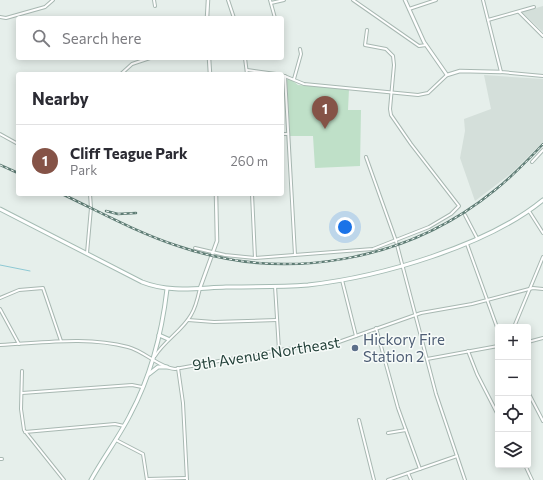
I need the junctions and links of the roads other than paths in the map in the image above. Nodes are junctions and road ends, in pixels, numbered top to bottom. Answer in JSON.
{"nodes":[{"id":1,"x":154,"y":0,"type":"edge"},
{"id":2,"x":208,"y":0,"type":"edge"},
{"id":3,"x":228,"y":0,"type":"edge"},
{"id":4,"x":270,"y":0,"type":"edge"},
{"id":5,"x":284,"y":0,"type":"edge"},
{"id":6,"x":353,"y":0,"type":"edge"},
{"id":7,"x":405,"y":0,"type":"edge"},
{"id":8,"x":436,"y":0,"type":"edge"},
{"id":9,"x":483,"y":0,"type":"edge"},
{"id":10,"x":52,"y":1,"type":"edge"},
{"id":11,"x":271,"y":3,"type":"junction"},
{"id":12,"x":155,"y":6,"type":"dead end"},
{"id":13,"x":534,"y":7,"type":"dead end"},
{"id":14,"x":409,"y":9,"type":"junction"},
{"id":15,"x":519,"y":12,"type":"junction"},
{"id":16,"x":207,"y":16,"type":"edge"},
{"id":17,"x":233,"y":16,"type":"edge"},
{"id":18,"x":274,"y":16,"type":"edge"},
{"id":19,"x":0,"y":17,"type":"edge"},
{"id":20,"x":488,"y":20,"type":"junction"},
{"id":21,"x":367,"y":30,"type":"dead end"},
{"id":22,"x":543,"y":36,"type":"edge"},
{"id":23,"x":426,"y":45,"type":"junction"},
{"id":24,"x":300,"y":49,"type":"dead end"},
{"id":25,"x":145,"y":60,"type":"edge"},
{"id":26,"x":209,"y":60,"type":"edge"},
{"id":27,"x":246,"y":60,"type":"edge"},
{"id":28,"x":248,"y":70,"type":"joint"},
{"id":29,"x":124,"y":72,"type":"edge"},
{"id":30,"x":210,"y":72,"type":"edge"},
{"id":31,"x":262,"y":72,"type":"edge"},
{"id":32,"x":501,"y":72,"type":"junction"},
{"id":33,"x":447,"y":75,"type":"junction"},
{"id":34,"x":286,"y":76,"type":"joint"},
{"id":35,"x":543,"y":76,"type":"edge"},
{"id":36,"x":294,"y":79,"type":"junction"},
{"id":37,"x":392,"y":92,"type":"junction"},
{"id":38,"x":0,"y":134,"type":"edge"},
{"id":39,"x":287,"y":134,"type":"joint"},
{"id":40,"x":16,"y":143,"type":"edge"},
{"id":41,"x":543,"y":150,"type":"edge"},
{"id":42,"x":366,"y":157,"type":"dead end"},
{"id":43,"x":532,"y":162,"type":"dead end"},
{"id":44,"x":90,"y":196,"type":"edge"},
{"id":45,"x":216,"y":196,"type":"edge"},
{"id":46,"x":252,"y":196,"type":"edge"},
{"id":47,"x":543,"y":200,"type":"edge"},
{"id":48,"x":0,"y":210,"type":"edge"},
{"id":49,"x":528,"y":211,"type":"junction"},
{"id":50,"x":465,"y":215,"type":"dead end"},
{"id":51,"x":543,"y":233,"type":"edge"},
{"id":52,"x":477,"y":238,"type":"junction"},
{"id":53,"x":396,"y":241,"type":"junction"},
{"id":54,"x":466,"y":243,"type":"junction"},
{"id":55,"x":195,"y":248,"type":"dead end"},
{"id":56,"x":214,"y":252,"type":"junction"},
{"id":57,"x":87,"y":253,"type":"junction"},
{"id":58,"x":295,"y":255,"type":"junction"},
{"id":59,"x":543,"y":257,"type":"edge"},
{"id":60,"x":255,"y":258,"type":"junction"},
{"id":61,"x":403,"y":266,"type":"junction"},
{"id":62,"x":342,"y":279,"type":"junction"},
{"id":63,"x":275,"y":286,"type":"junction"},
{"id":64,"x":200,"y":288,"type":"junction"},
{"id":65,"x":167,"y":289,"type":"junction"},
{"id":66,"x":530,"y":289,"type":"junction"},
{"id":67,"x":543,"y":289,"type":"edge"},
{"id":68,"x":0,"y":298,"type":"edge"},
{"id":69,"x":487,"y":300,"type":"junction"},
{"id":70,"x":0,"y":309,"type":"edge"},
{"id":71,"x":415,"y":314,"type":"junction"},
{"id":72,"x":188,"y":320,"type":"junction"},
{"id":73,"x":277,"y":320,"type":"junction"},
{"id":74,"x":496,"y":324,"type":"edge"},
{"id":75,"x":515,"y":324,"type":"edge"},
{"id":76,"x":376,"y":328,"type":"junction"},
{"id":77,"x":160,"y":335,"type":"junction"},
{"id":78,"x":356,"y":336,"type":"junction"},
{"id":79,"x":543,"y":338,"type":"edge"},
{"id":80,"x":168,"y":339,"type":"junction"},
{"id":81,"x":61,"y":341,"type":"junction"},
{"id":82,"x":531,"y":341,"type":"edge"},
{"id":83,"x":19,"y":344,"type":"junction"},
{"id":84,"x":0,"y":345,"type":"edge"},
{"id":85,"x":495,"y":346,"type":"edge"},
{"id":86,"x":279,"y":350,"type":"junction"},
{"id":87,"x":468,"y":351,"type":"junction"},
{"id":88,"x":153,"y":358,"type":"junction"},
{"id":89,"x":427,"y":359,"type":"junction"},
{"id":90,"x":167,"y":366,"type":"junction"},
{"id":91,"x":178,"y":368,"type":"junction"},
{"id":92,"x":22,"y":371,"type":"dead end"},
{"id":93,"x":146,"y":377,"type":"junction"},
{"id":94,"x":142,"y":387,"type":"junction"},
{"id":95,"x":22,"y":393,"type":"junction"},
{"id":96,"x":530,"y":396,"type":"edge"},
{"id":97,"x":495,"y":409,"type":"edge"},
{"id":98,"x":360,"y":420,"type":"dead end"},
{"id":99,"x":543,"y":421,"type":"edge"},
{"id":100,"x":124,"y":426,"type":"junction"},
{"id":101,"x":406,"y":430,"type":"junction"},
{"id":102,"x":25,"y":432,"type":"junction"},
{"id":103,"x":388,"y":433,"type":"dead end"},
{"id":104,"x":115,"y":439,"type":"junction"},
{"id":105,"x":457,"y":456,"type":"junction"},
{"id":106,"x":526,"y":468,"type":"edge"},
{"id":107,"x":420,"y":469,"type":"junction"},
{"id":108,"x":408,"y":473,"type":"junction"},
{"id":109,"x":186,"y":479,"type":"edge"},
{"id":110,"x":64,"y":480,"type":"edge"},
{"id":111,"x":91,"y":480,"type":"edge"},
{"id":112,"x":147,"y":480,"type":"edge"},
{"id":113,"x":374,"y":480,"type":"edge"},
{"id":114,"x":388,"y":480,"type":"edge"},
{"id":115,"x":411,"y":480,"type":"edge"},
{"id":116,"x":465,"y":480,"type":"edge"},
{"id":117,"x":532,"y":480,"type":"edge"}],
"edges":[{"from":1,"to":12,"type":"street"},
{"from":2,"to":16,"type":"street"},
{"from":3,"to":17,"type":"street"},
{"from":4,"to":11,"type":"street"},
{"from":5,"to":11,"type":"street"},
{"from":6,"to":23,"type":"street"},
{"from":7,"to":14,"type":"street"},
{"from":8,"to":14,"type":"street"},
{"from":9,"to":20,"type":"street"},
{"from":10,"to":19,"type":"street"},
{"from":11,"to":18,"type":"street"},
{"from":13,"to":15,"type":"street"},
{"from":14,"to":23,"type":"street"},
{"from":15,"to":20,"type":"street"},
{"from":15,"to":22,"type":"street"},
{"from":20,"to":32,"type":"street"},
{"from":21,"to":37,"type":"street"},
{"from":23,"to":33,"type":"street"},
{"from":24,"to":36,"type":"street"},
{"from":25,"to":29,"type":"street"},
{"from":26,"to":30,"type":"street"},
{"from":27,"to":28,"type":"street"},
{"from":28,"to":31,"type":"street"},
{"from":32,"to":33,"type":"street"},
{"from":32,"to":35,"type":"street"},
{"from":33,"to":37,"type":"street"},
{"from":34,"to":36,"type":"street"},
{"from":34,"to":39,"type":"street"},
{"from":36,"to":37,"type":"street"},
{"from":37,"to":53,"type":"street"},
{"from":38,"to":40,"type":"street"},
{"from":39,"to":58,"type":"street"},
{"from":41,"to":43,"type":"street"},
{"from":42,"to":53,"type":"street"},
{"from":44,"to":57,"type":"street"},
{"from":45,"to":56,"type":"street"},
{"from":46,"to":60,"type":"street"},
{"from":47,"to":49,"type":"main road"},
{"from":48,"to":57,"type":"main road"},
{"from":49,"to":51,"type":"street"},
{"from":49,"to":52,"type":"main road"},
{"from":50,"to":52,"type":"street"},
{"from":52,"to":54,"type":"main road"},
{"from":53,"to":58,"type":"street"},
{"from":53,"to":61,"type":"street"},
{"from":54,"to":61,"type":"main road"},
{"from":54,"to":69,"type":"street"},
{"from":55,"to":56,"type":"street"},
{"from":56,"to":60,"type":"street"},
{"from":56,"to":64,"type":"street"},
{"from":57,"to":65,"type":"main road"},
{"from":58,"to":60,"type":"street"},
{"from":59,"to":66,"type":"street"},
{"from":61,"to":62,"type":"main road"},
{"from":61,"to":71,"type":"street"},
{"from":62,"to":63,"type":"main road"},
{"from":62,"to":78,"type":"street"},
{"from":63,"to":64,"type":"main road"},
{"from":63,"to":73,"type":"street"},
{"from":64,"to":65,"type":"main road"},
{"from":64,"to":72,"type":"street"},
{"from":65,"to":77,"type":"main road"},
{"from":66,"to":67,"type":"street","name":"9th Avenue Northeast"},
{"from":66,"to":69,"type":"street","name":"9th Avenue Northeast"},
{"from":66,"to":75,"type":"street"},
{"from":68,"to":81,"type":"street"},
{"from":69,"to":71,"type":"street","name":"9th Avenue Northeast"},
{"from":69,"to":74,"type":"street"},
{"from":70,"to":83,"type":"street"},
{"from":71,"to":76,"type":"street","name":"9th Avenue Northeast"},
{"from":71,"to":89,"type":"street"},
{"from":72,"to":73,"type":"street","name":"9th Avenue Northeast"},
{"from":72,"to":80,"type":"street"},
{"from":73,"to":86,"type":"street"},
{"from":76,"to":78,"type":"street","name":"9th Avenue Northeast"},
{"from":76,"to":101,"type":"street"},
{"from":77,"to":80,"type":"main road"},
{"from":77,"to":88,"type":"main road"},
{"from":78,"to":86,"type":"street","name":"9th Avenue Northeast"},
{"from":79,"to":82,"type":"street"},
{"from":80,"to":88,"type":"street"},
{"from":81,"to":83,"type":"street","name":"9th Avenue Northeast"},
{"from":81,"to":88,"type":"street","name":"9th Avenue Northeast"},
{"from":83,"to":84,"type":"street","name":"9th Avenue Northeast"},
{"from":85,"to":87,"type":"street"},
{"from":86,"to":91,"type":"street","name":"9th Avenue Northeast"},
{"from":87,"to":89,"type":"street"},
{"from":87,"to":97,"type":"street"},
{"from":88,"to":90,"type":"street","name":"9th Avenue Northeast"},
{"from":88,"to":93,"type":"main road"},
{"from":89,"to":105,"type":"street"},
{"from":90,"to":91,"type":"street","name":"9th Avenue Northeast"},
{"from":90,"to":93,"type":"main road"},
{"from":91,"to":109,"type":"street"},
{"from":92,"to":95,"type":"street"},
{"from":93,"to":94,"type":"main road"},
{"from":94,"to":95,"type":"street"},
{"from":94,"to":100,"type":"main road"},
{"from":95,"to":102,"type":"street"},
{"from":96,"to":99,"type":"street"},
{"from":98,"to":113,"type":"street"},
{"from":100,"to":102,"type":"street"},
{"from":100,"to":104,"type":"main road"},
{"from":101,"to":103,"type":"street"},
{"from":101,"to":107,"type":"street"},
{"from":102,"to":110,"type":"street"},
{"from":104,"to":111,"type":"main road"},
{"from":104,"to":112,"type":"street"},
{"from":105,"to":107,"type":"street"},
{"from":105,"to":116,"type":"street"},
{"from":106,"to":117,"type":"street"},
{"from":107,"to":108,"type":"street"},
{"from":108,"to":114,"type":"street"},
{"from":108,"to":115,"type":"street"},
{"from":109,"to":112,"type":"street"}]}
